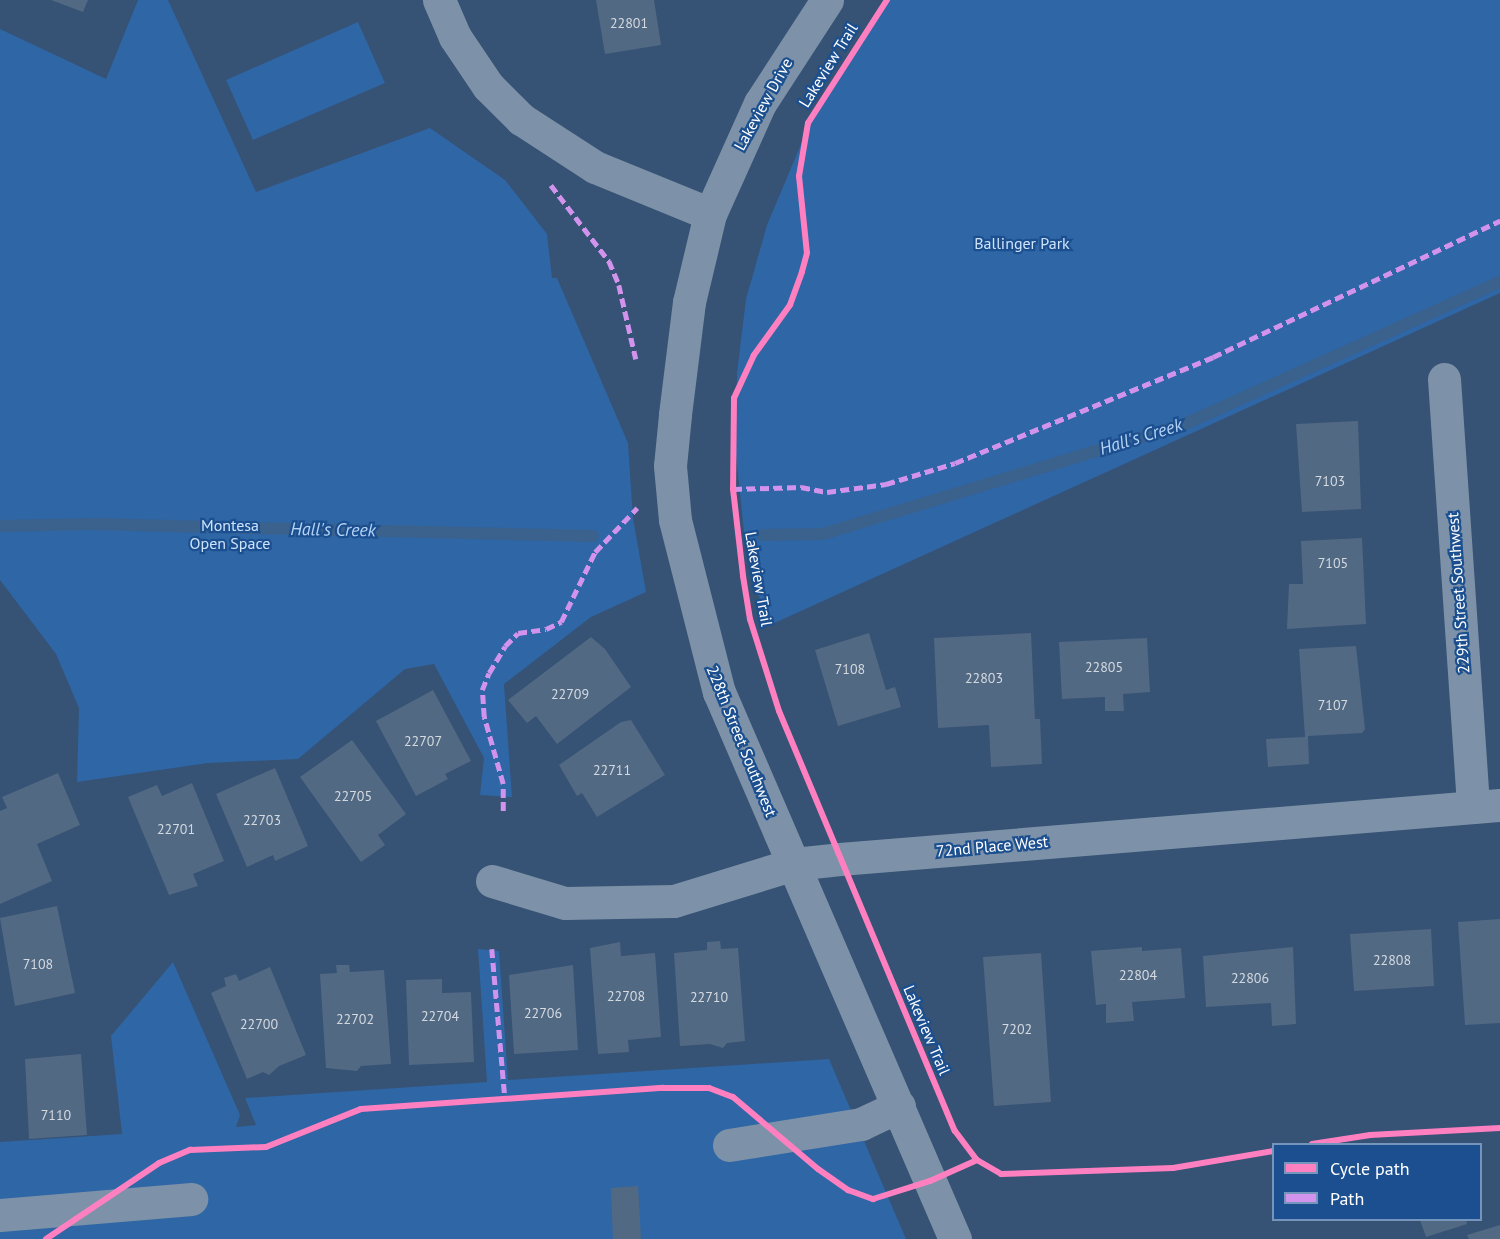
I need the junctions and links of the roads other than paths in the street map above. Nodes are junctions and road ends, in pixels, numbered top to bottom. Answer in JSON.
{"nodes":[{"id":1,"x":439,"y":0,"type":"edge"},
{"id":2,"x":827,"y":0,"type":"edge"},
{"id":3,"x":710,"y":214,"type":"junction"},
{"id":4,"x":1444,"y":379,"type":"dead end"},
{"id":5,"x":1487,"y":806,"type":"edge"},
{"id":6,"x":794,"y":864,"type":"junction"},
{"id":7,"x":492,"y":881,"type":"dead end"},
{"id":8,"x":899,"y":1106,"type":"junction"},
{"id":9,"x":729,"y":1145,"type":"dead end"},
{"id":10,"x":191,"y":1199,"type":"dead end"},
{"id":11,"x":0,"y":1215,"type":"edge"},
{"id":12,"x":955,"y":1239,"type":"edge"}],
"edges":[{"from":1,"to":3,"type":"street"},
{"from":2,"to":3,"type":"street","name":"Lakeview Drive"},
{"from":3,"to":6,"type":"street","name":"228th Street Southwest"},
{"from":4,"to":5,"type":"street","name":"229th Street Southwest"},
{"from":5,"to":6,"type":"street","name":"72nd Place West"},
{"from":6,"to":7,"type":"street","name":"72nd Place West"},
{"from":6,"to":8,"type":"street","name":"228th Street Southwest"},
{"from":8,"to":9,"type":"street"},
{"from":8,"to":12,"type":"street","name":"228th Street Southwest"},
{"from":10,"to":11,"type":"street"}]}
